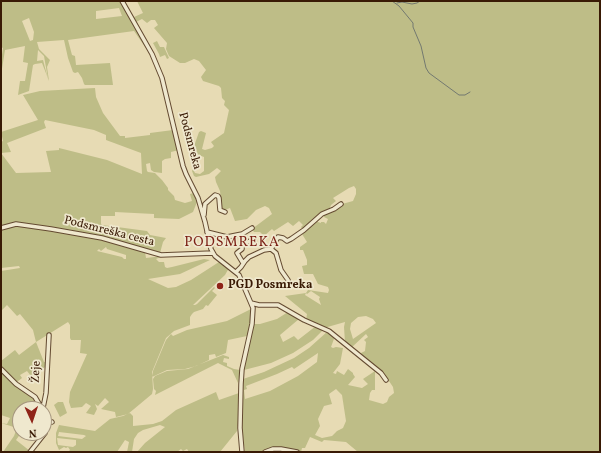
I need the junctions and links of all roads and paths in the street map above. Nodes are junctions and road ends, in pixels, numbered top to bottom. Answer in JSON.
{"nodes":[{"id":1,"x":122,"y":1,"type":"edge"},
{"id":2,"x":341,"y":204,"type":"dead end"},
{"id":3,"x":225,"y":212,"type":"dead end"},
{"id":4,"x":203,"y":216,"type":"junction"},
{"id":5,"x":1,"y":228,"type":"edge"},
{"id":6,"x":252,"y":228,"type":"dead end"},
{"id":7,"x":207,"y":232,"type":"junction"},
{"id":8,"x":254,"y":239,"type":"dead end"},
{"id":9,"x":271,"y":249,"type":"junction"},
{"id":10,"x":212,"y":253,"type":"junction"},
{"id":11,"x":243,"y":263,"type":"junction"},
{"id":12,"x":236,"y":272,"type":"junction"},
{"id":13,"x":288,"y":280,"type":"dead end"},
{"id":14,"x":251,"y":303,"type":"junction"},
{"id":15,"x":49,"y":335,"type":"dead end"},
{"id":16,"x":1,"y":369,"type":"edge"},
{"id":17,"x":386,"y":380,"type":"dead end"},
{"id":18,"x":37,"y":401,"type":"edge"},
{"id":19,"x":44,"y":401,"type":"edge"},
{"id":20,"x":39,"y":441,"type":"edge"},
{"id":21,"x":242,"y":450,"type":"edge"},
{"id":22,"x":30,"y":452,"type":"edge"},
{"id":23,"x":265,"y":452,"type":"edge"},
{"id":24,"x":296,"y":452,"type":"edge"}],
"edges":[{"from":1,"to":4,"type":"street","name":"Podsmreka"},
{"from":2,"to":9,"type":"street"},
{"from":3,"to":4,"type":"street"},
{"from":4,"to":7,"type":"street","name":"Podsmreka"},
{"from":5,"to":10,"type":"street","name":"Podsmreška cesta"},
{"from":6,"to":7,"type":"street"},
{"from":7,"to":10,"type":"street","name":"Podsmreka"},
{"from":8,"to":11,"type":"street"},
{"from":9,"to":11,"type":"street"},
{"from":9,"to":13,"type":"street"},
{"from":10,"to":12,"type":"street"},
{"from":11,"to":12,"type":"street"},
{"from":12,"to":14,"type":"street"},
{"from":14,"to":17,"type":"street"},
{"from":14,"to":21,"type":"street"},
{"from":15,"to":19,"type":"street","name":"Žeje"},
{"from":16,"to":18,"type":"street"},
{"from":20,"to":22,"type":"street"},
{"from":23,"to":24,"type":"street"}]}
